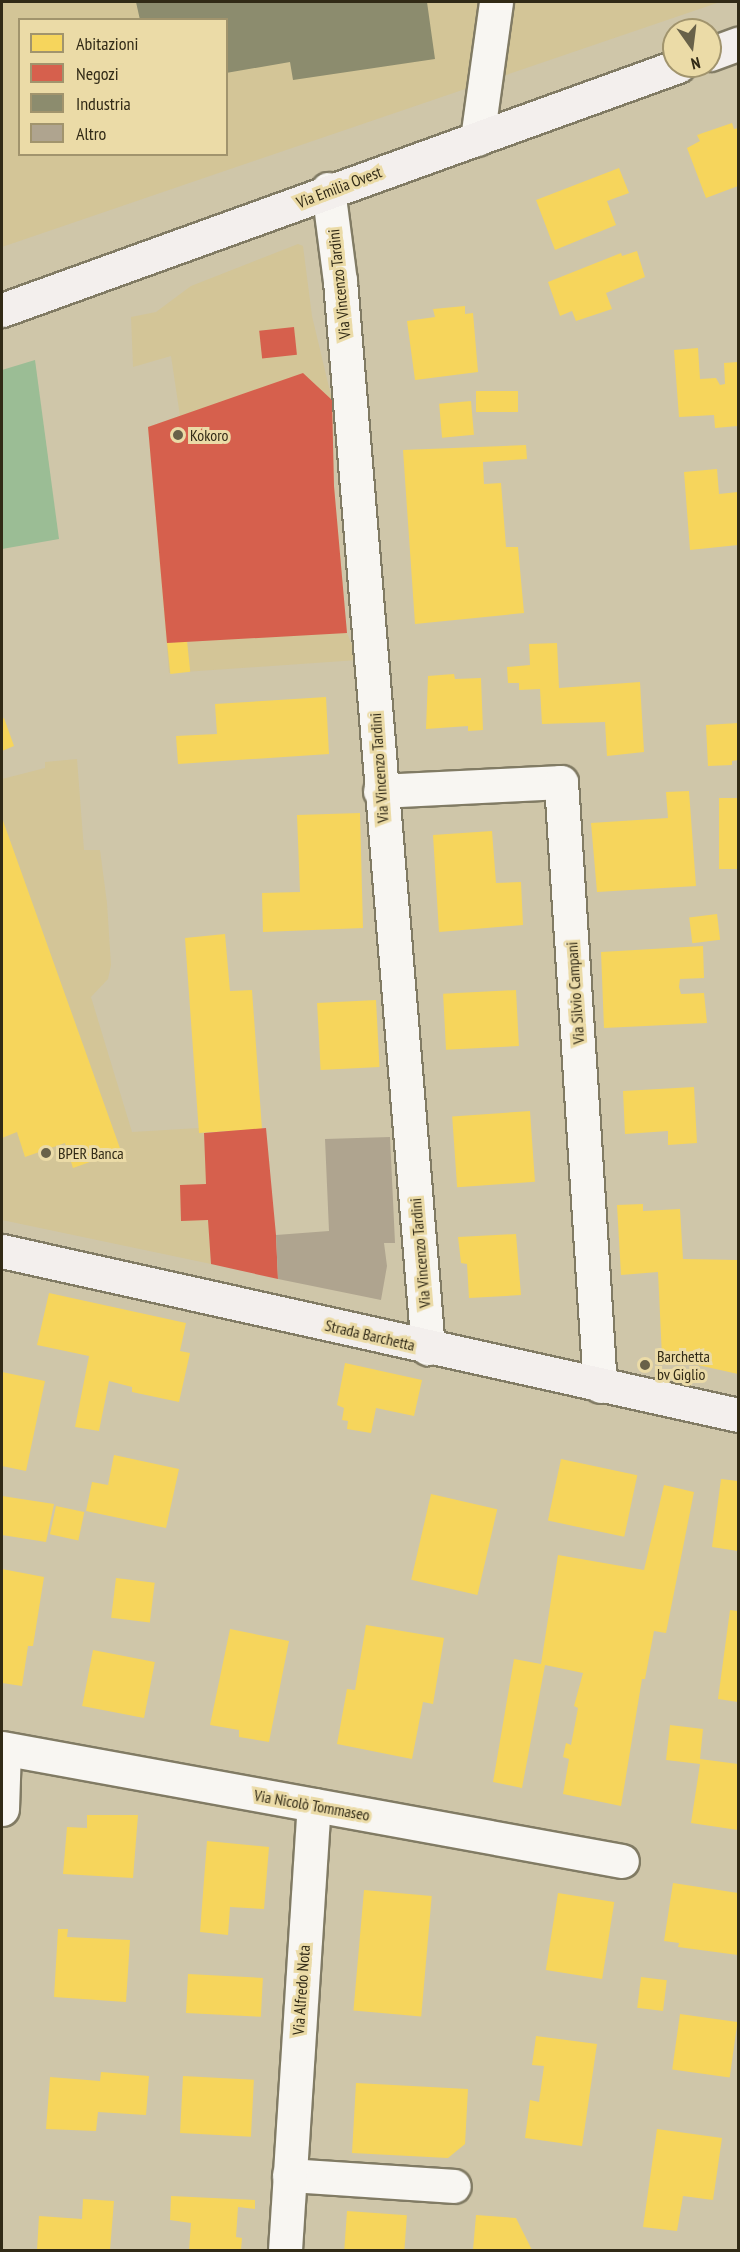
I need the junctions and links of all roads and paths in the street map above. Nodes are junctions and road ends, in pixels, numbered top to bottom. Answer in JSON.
{"nodes":[{"id":1,"x":496,"y":2,"type":"edge"},
{"id":2,"x":738,"y":44,"type":"edge"},
{"id":3,"x":722,"y":50,"type":"edge"},
{"id":4,"x":662,"y":72,"type":"edge"},
{"id":5,"x":477,"y":139,"type":"junction"},
{"id":6,"x":328,"y":189,"type":"junction"},
{"id":7,"x":2,"y":310,"type":"edge"},
{"id":8,"x":380,"y":791,"type":"junction"},
{"id":9,"x":2,"y":1251,"type":"edge"},
{"id":10,"x":428,"y":1348,"type":"junction"},
{"id":11,"x":600,"y":1386,"type":"junction"},
{"id":12,"x":738,"y":1415,"type":"edge"},
{"id":13,"x":3,"y":1749,"type":"edge"},
{"id":14,"x":314,"y":1805,"type":"junction"},
{"id":15,"x":2,"y":1809,"type":"edge"},
{"id":16,"x":622,"y":1861,"type":"dead end"},
{"id":17,"x":289,"y":2175,"type":"junction"},
{"id":18,"x":454,"y":2186,"type":"dead end"},
{"id":19,"x":285,"y":2250,"type":"edge"}],
"edges":[{"from":1,"to":5,"type":"street"},
{"from":2,"to":3,"type":"main road"},
{"from":4,"to":5,"type":"main road","name":"Via Emilia Ovest"},
{"from":5,"to":6,"type":"main road","name":"Via Emilia Ovest"},
{"from":6,"to":7,"type":"main road","name":"Via Emilia Ovest"},
{"from":6,"to":8,"type":"street","name":"Via Vincenzo Tardini"},
{"from":8,"to":10,"type":"street","name":"Via Vincenzo Tardini"},
{"from":8,"to":11,"type":"street","name":"Via Silvio Campani"},
{"from":9,"to":10,"type":"main road","name":"Strada Barchetta"},
{"from":10,"to":11,"type":"main road","name":"Strada Barchetta"},
{"from":11,"to":12,"type":"main road","name":"Strada Barchetta"},
{"from":13,"to":14,"type":"street","name":"Via Nicolò Tommaseo"},
{"from":13,"to":15,"type":"street"},
{"from":14,"to":16,"type":"street","name":"Via Nicolò Tommaseo"},
{"from":14,"to":17,"type":"street","name":"Via Alfredo Nota"},
{"from":17,"to":18,"type":"street"},
{"from":17,"to":19,"type":"street","name":"Via Alfredo Nota"}]}
